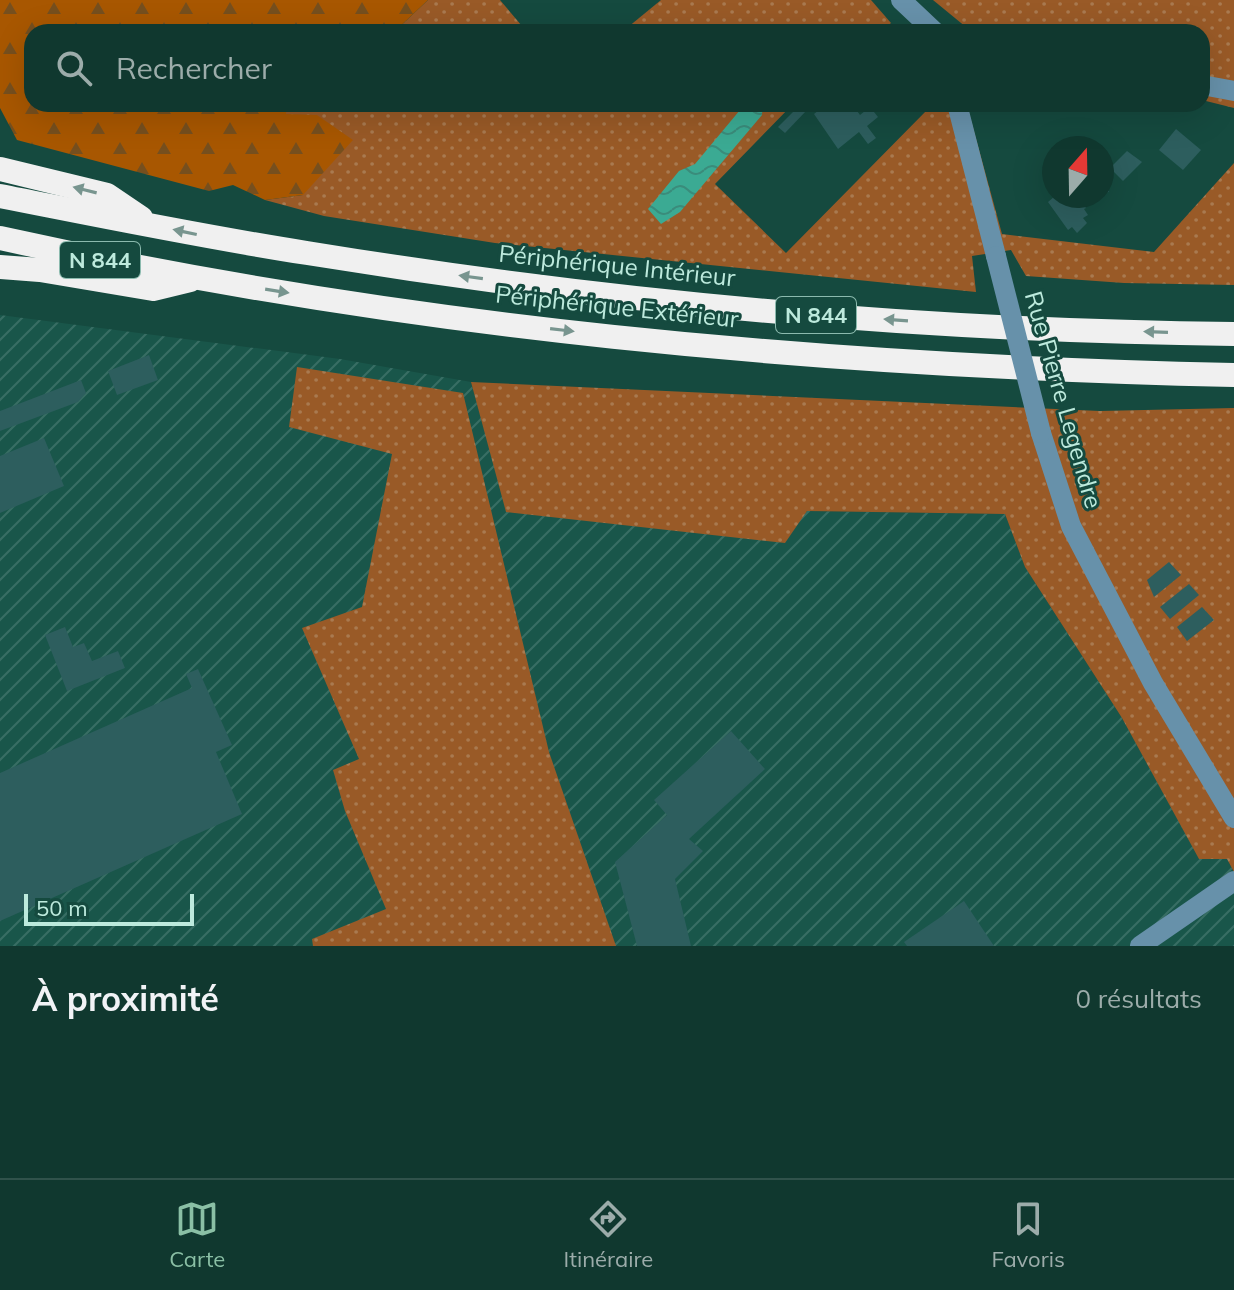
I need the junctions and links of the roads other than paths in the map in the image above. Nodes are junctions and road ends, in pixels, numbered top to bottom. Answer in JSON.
{"nodes":[{"id":1,"x":901,"y":0,"type":"edge"},
{"id":2,"x":926,"y":24,"type":"edge"},
{"id":3,"x":1210,"y":86,"type":"edge"},
{"id":4,"x":1234,"y":91,"type":"edge"},
{"id":5,"x":959,"y":112,"type":"edge"},
{"id":6,"x":0,"y":169,"type":"edge"},
{"id":7,"x":0,"y":196,"type":"edge"},
{"id":8,"x":153,"y":225,"type":"junction"},
{"id":9,"x":0,"y":238,"type":"edge"},
{"id":10,"x":0,"y":267,"type":"edge"},
{"id":11,"x":200,"y":278,"type":"junction"},
{"id":12,"x":1234,"y":334,"type":"edge"},
{"id":13,"x":1234,"y":375,"type":"edge"},
{"id":14,"x":1234,"y":818,"type":"edge"},
{"id":15,"x":1234,"y":881,"type":"edge"},
{"id":16,"x":1140,"y":946,"type":"edge"}],
"edges":[{"from":1,"to":2,"type":"street"},
{"from":3,"to":4,"type":"street"},
{"from":5,"to":14,"type":"street","name":"Rue Pierre Legendre","bridge":true},
{"from":8,"to":6,"type":"highway","one_way":true},
{"from":7,"to":8,"type":"highway","name":"Périphérique Intérieur","number":"N 844"},
{"from":12,"to":8,"type":"highway","name":"Périphérique Intérieur","number":"N 844","one_way":true},
{"from":9,"to":11,"type":"highway","name":"Périphérique Extérieur","number":"N 844"},
{"from":10,"to":11,"type":"highway"},
{"from":11,"to":13,"type":"highway","name":"Périphérique Extérieur","number":"N 844","one_way":true},
{"from":15,"to":16,"type":"street"}]}
